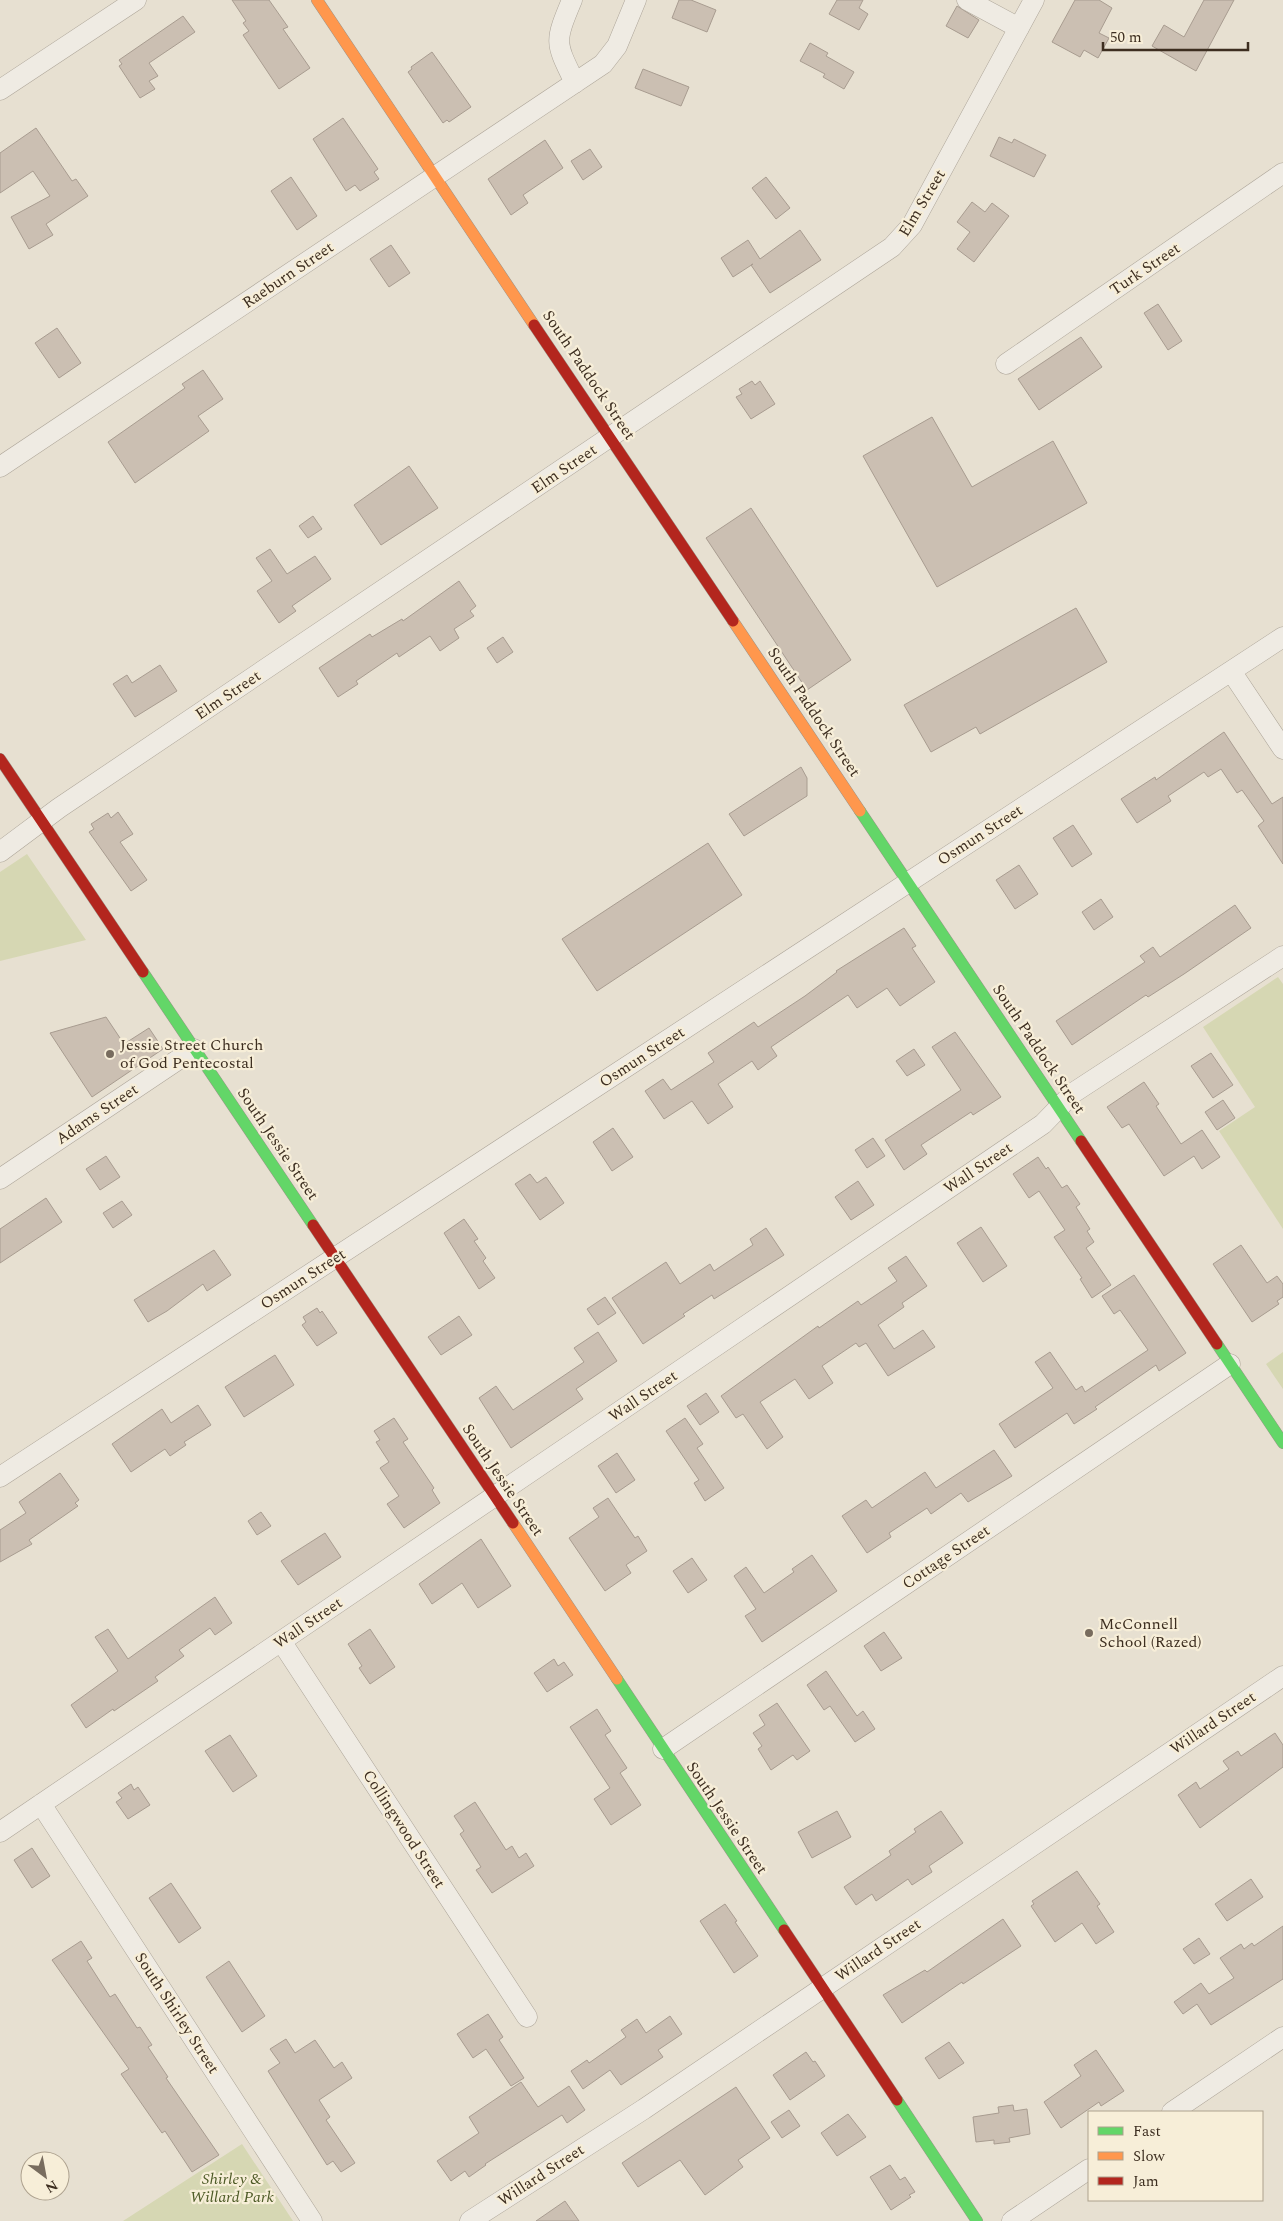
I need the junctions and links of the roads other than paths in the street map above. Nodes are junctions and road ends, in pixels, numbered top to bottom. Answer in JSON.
{"nodes":[{"id":1,"x":136,"y":0,"type":"edge"},
{"id":2,"x":317,"y":0,"type":"edge"},
{"id":3,"x":572,"y":0,"type":"edge"},
{"id":4,"x":636,"y":0,"type":"edge"},
{"id":5,"x":967,"y":0,"type":"edge"},
{"id":6,"x":1034,"y":0,"type":"edge"},
{"id":7,"x":1019,"y":28,"type":"junction"},
{"id":8,"x":575,"y":83,"type":"junction"},
{"id":9,"x":0,"y":90,"type":"edge"},
{"id":10,"x":1283,"y":173,"type":"edge"},
{"id":11,"x":436,"y":176,"type":"junction"},
{"id":12,"x":1006,"y":364,"type":"dead end"},
{"id":13,"x":611,"y":437,"type":"junction"},
{"id":14,"x":0,"y":466,"type":"edge"},
{"id":15,"x":1283,"y":637,"type":"edge"},
{"id":16,"x":1231,"y":671,"type":"junction"},
{"id":17,"x":1283,"y":748,"type":"edge"},
{"id":18,"x":0,"y":759,"type":"edge"},
{"id":19,"x":42,"y":822,"type":"junction"},
{"id":20,"x":0,"y":852,"type":"edge"},
{"id":21,"x":908,"y":882,"type":"junction"},
{"id":22,"x":1283,"y":956,"type":"edge"},
{"id":23,"x":194,"y":1049,"type":"junction"},
{"id":24,"x":1059,"y":1108,"type":"junction"},
{"id":25,"x":0,"y":1179,"type":"edge"},
{"id":26,"x":334,"y":1258,"type":"junction"},
{"id":27,"x":1230,"y":1364,"type":"junction"},
{"id":28,"x":1283,"y":1443,"type":"edge"},
{"id":29,"x":0,"y":1477,"type":"edge"},
{"id":30,"x":494,"y":1496,"type":"junction"},
{"id":31,"x":281,"y":1641,"type":"junction"},
{"id":32,"x":1283,"y":1676,"type":"edge"},
{"id":33,"x":663,"y":1750,"type":"junction"},
{"id":34,"x":41,"y":1804,"type":"junction"},
{"id":35,"x":0,"y":1832,"type":"edge"},
{"id":36,"x":822,"y":1988,"type":"junction"},
{"id":37,"x":527,"y":2017,"type":"dead end"},
{"id":38,"x":1283,"y":2037,"type":"edge"},
{"id":39,"x":1173,"y":2111,"type":"edge"},
{"id":40,"x":1088,"y":2170,"type":"edge"},
{"id":41,"x":312,"y":2221,"type":"edge"},
{"id":42,"x":470,"y":2221,"type":"edge"},
{"id":43,"x":977,"y":2221,"type":"edge"},
{"id":44,"x":1012,"y":2221,"type":"edge"}],
"edges":[{"from":1,"to":9,"type":"street"},
{"from":2,"to":11,"type":"street","name":"South Paddock Street"},
{"from":3,"to":8,"type":"street"},
{"from":4,"to":8,"type":"street","name":"Raeburn Street"},
{"from":5,"to":7,"type":"street"},
{"from":6,"to":7,"type":"street","name":"Elm Street"},
{"from":7,"to":13,"type":"street","name":"Elm Street"},
{"from":8,"to":11,"type":"street","name":"Raeburn Street"},
{"from":10,"to":12,"type":"street","name":"Turk Street"},
{"from":11,"to":13,"type":"street","name":"South Paddock Street"},
{"from":11,"to":14,"type":"street","name":"Raeburn Street"},
{"from":13,"to":19,"type":"street","name":"Elm Street"},
{"from":13,"to":21,"type":"street","name":"South Paddock Street"},
{"from":15,"to":16,"type":"street","name":"Osmun Street"},
{"from":16,"to":17,"type":"street"},
{"from":16,"to":21,"type":"street","name":"Osmun Street"},
{"from":18,"to":19,"type":"street","name":"South Jessie Street"},
{"from":19,"to":20,"type":"street","name":"Elm Street"},
{"from":19,"to":23,"type":"street","name":"South Jessie Street"},
{"from":21,"to":24,"type":"street","name":"South Paddock Street"},
{"from":21,"to":26,"type":"street","name":"Osmun Street"},
{"from":22,"to":24,"type":"street","name":"Wall Street"},
{"from":23,"to":25,"type":"street","name":"Adams Street"},
{"from":23,"to":26,"type":"street","name":"South Jessie Street"},
{"from":24,"to":27,"type":"street","name":"South Paddock Street"},
{"from":24,"to":30,"type":"street","name":"Wall Street"},
{"from":26,"to":29,"type":"street","name":"Osmun Street"},
{"from":26,"to":30,"type":"street","name":"South Jessie Street"},
{"from":27,"to":28,"type":"street","name":"South Paddock Street"},
{"from":27,"to":33,"type":"street","name":"Cottage Street"},
{"from":30,"to":31,"type":"street","name":"Wall Street"},
{"from":30,"to":33,"type":"street","name":"South Jessie Street"},
{"from":31,"to":34,"type":"street","name":"Wall Street"},
{"from":31,"to":37,"type":"street","name":"Collingwood Street"},
{"from":32,"to":36,"type":"street","name":"Willard Street"},
{"from":33,"to":36,"type":"street","name":"South Jessie Street"},
{"from":34,"to":35,"type":"street","name":"Wall Street"},
{"from":34,"to":41,"type":"street","name":"South Shirley Street"},
{"from":36,"to":42,"type":"street","name":"Willard Street"},
{"from":36,"to":43,"type":"street","name":"South Jessie Street"},
{"from":38,"to":39,"type":"street"},
{"from":40,"to":44,"type":"street"}]}
